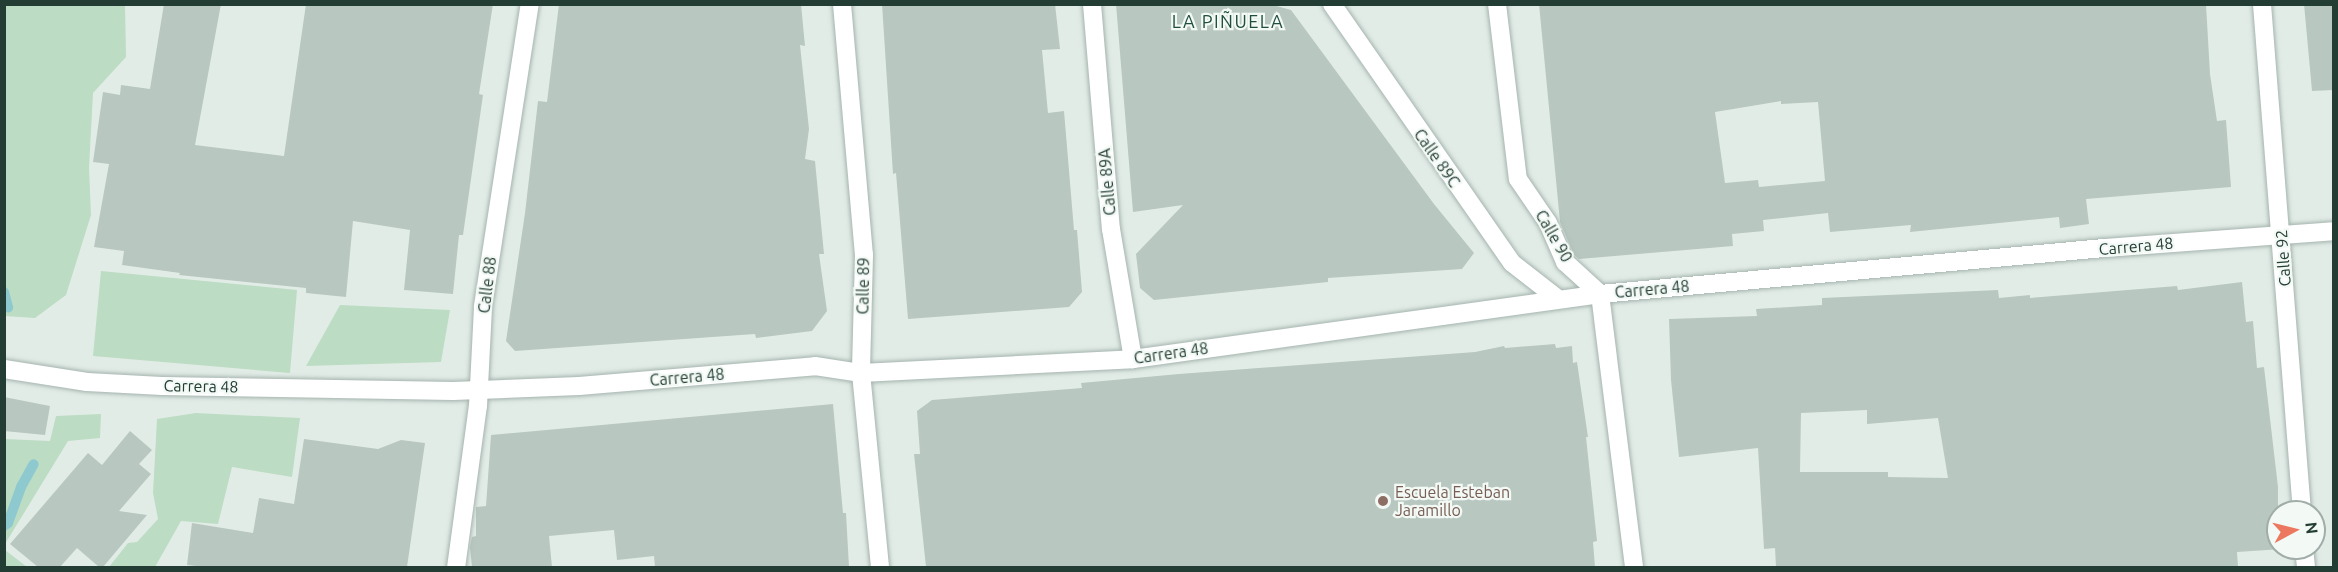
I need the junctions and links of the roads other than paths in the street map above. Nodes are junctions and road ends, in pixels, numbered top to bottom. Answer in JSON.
{"nodes":[{"id":1,"x":530,"y":4,"type":"edge"},
{"id":2,"x":842,"y":4,"type":"edge"},
{"id":3,"x":1092,"y":4,"type":"edge"},
{"id":4,"x":1332,"y":4,"type":"edge"},
{"id":5,"x":1497,"y":4,"type":"edge"},
{"id":6,"x":2262,"y":4,"type":"edge"},
{"id":7,"x":2334,"y":231,"type":"edge"},
{"id":8,"x":2281,"y":234,"type":"junction"},
{"id":9,"x":1600,"y":294,"type":"junction"},
{"id":10,"x":1557,"y":298,"type":"junction"},
{"id":11,"x":1133,"y":359,"type":"junction"},
{"id":12,"x":4,"y":369,"type":"edge"},
{"id":13,"x":861,"y":373,"type":"junction"},
{"id":14,"x":480,"y":389,"type":"junction"},
{"id":15,"x":2301,"y":500,"type":"edge"},
{"id":16,"x":456,"y":567,"type":"edge"},
{"id":17,"x":880,"y":567,"type":"edge"},
{"id":18,"x":1634,"y":567,"type":"edge"}],
"edges":[{"from":1,"to":14,"type":"street","name":"Calle 88"},
{"from":2,"to":13,"type":"street","name":"Calle 89"},
{"from":3,"to":11,"type":"street","name":"Calle 89A"},
{"from":4,"to":10,"type":"street","name":"Calle 89C"},
{"from":5,"to":9,"type":"street","name":"Calle 90"},
{"from":6,"to":8,"type":"street","name":"Calle 92"},
{"from":7,"to":8,"type":"street","name":"Carrera 48"},
{"from":8,"to":9,"type":"street","name":"Carrera 48"},
{"from":8,"to":15,"type":"street","name":"Calle 92"},
{"from":9,"to":10,"type":"street","name":"Carrera 48"},
{"from":9,"to":18,"type":"street"},
{"from":10,"to":11,"type":"street","name":"Carrera 48"},
{"from":11,"to":13,"type":"street","name":"Carrera 48"},
{"from":12,"to":14,"type":"street","name":"Carrera 48"},
{"from":13,"to":14,"type":"street","name":"Carrera 48"},
{"from":13,"to":17,"type":"street","name":"Calle 89"},
{"from":14,"to":16,"type":"street","name":"Calle 88"}]}
